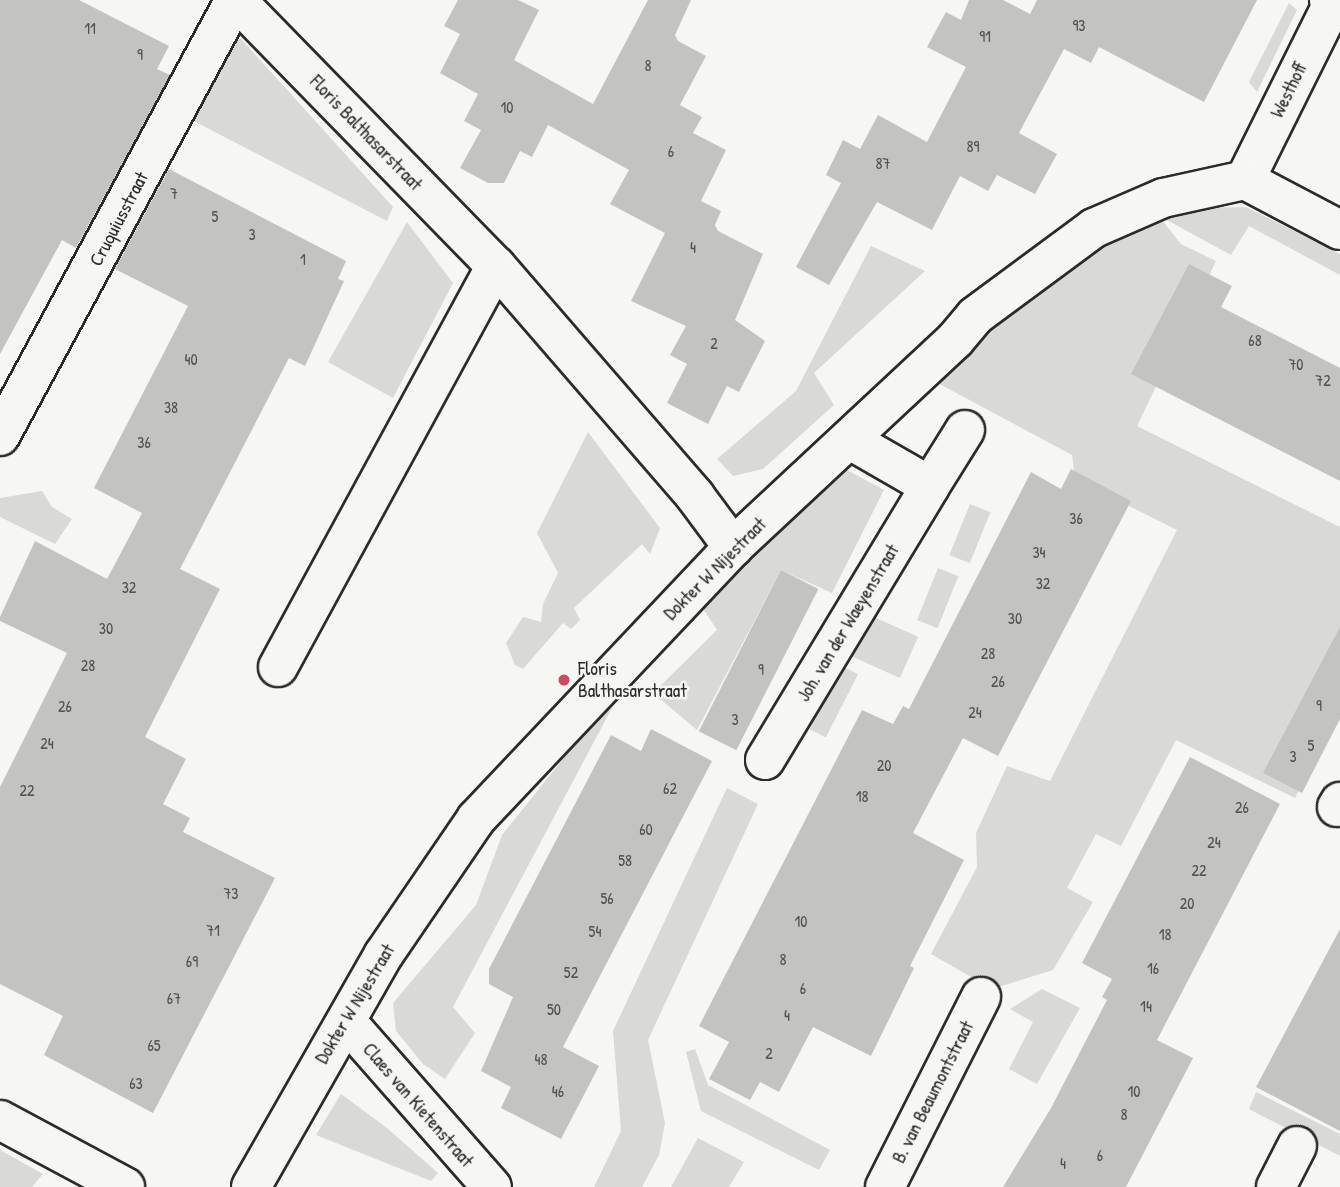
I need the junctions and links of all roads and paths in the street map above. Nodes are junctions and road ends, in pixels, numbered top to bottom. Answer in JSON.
{"nodes":[{"id":1,"x":236,"y":0,"type":"edge"},
{"id":2,"x":1329,"y":0,"type":"edge"},
{"id":3,"x":1245,"y":180,"type":"junction"},
{"id":4,"x":1340,"y":230,"type":"edge"},
{"id":5,"x":496,"y":266,"type":"junction"},
{"id":6,"x":965,"y":429,"type":"dead end"},
{"id":7,"x":0,"y":436,"type":"edge"},
{"id":8,"x":850,"y":440,"type":"junction"},
{"id":9,"x":930,"y":486,"type":"junction"},
{"id":10,"x":733,"y":547,"type":"junction"},
{"id":11,"x":278,"y":667,"type":"dead end"},
{"id":12,"x":765,"y":760,"type":"dead end"},
{"id":13,"x":981,"y":997,"type":"dead end"},
{"id":14,"x":346,"y":1021,"type":"junction"},
{"id":15,"x":0,"y":1120,"type":"edge"},
{"id":16,"x":1297,"y":1146,"type":"dead end"},
{"id":17,"x":125,"y":1187,"type":"edge"},
{"id":18,"x":251,"y":1187,"type":"edge"},
{"id":19,"x":492,"y":1187,"type":"edge"},
{"id":20,"x":885,"y":1187,"type":"edge"},
{"id":21,"x":1276,"y":1187,"type":"edge"}],
"edges":[{"from":1,"to":5,"type":"street","name":"Floris Balthasarstraat"},
{"from":1,"to":7,"type":"street","name":"Cruquiusstraat"},
{"from":2,"to":3,"type":"street","name":"Westhoff"},
{"from":3,"to":4,"type":"street"},
{"from":3,"to":8,"type":"street","name":"Dokter W Nijestraat"},
{"from":5,"to":10,"type":"street","name":"Floris Balthasarstraat"},
{"from":5,"to":11,"type":"street"},
{"from":6,"to":9,"type":"street","name":"Joh. van der Waeyenstraat"},
{"from":8,"to":9,"type":"street"},
{"from":8,"to":10,"type":"street","name":"Dokter W Nijestraat"},
{"from":9,"to":12,"type":"street","name":"Joh. van der Waeyenstraat"},
{"from":10,"to":14,"type":"street","name":"Dokter W Nijestraat"},
{"from":13,"to":20,"type":"street","name":"B. van Beaumontstraat"},
{"from":14,"to":18,"type":"street","name":"Dokter W Nijestraat"},
{"from":14,"to":19,"type":"street","name":"Claes van Kietenstraat"},
{"from":15,"to":17,"type":"street"},
{"from":16,"to":21,"type":"street"}]}
